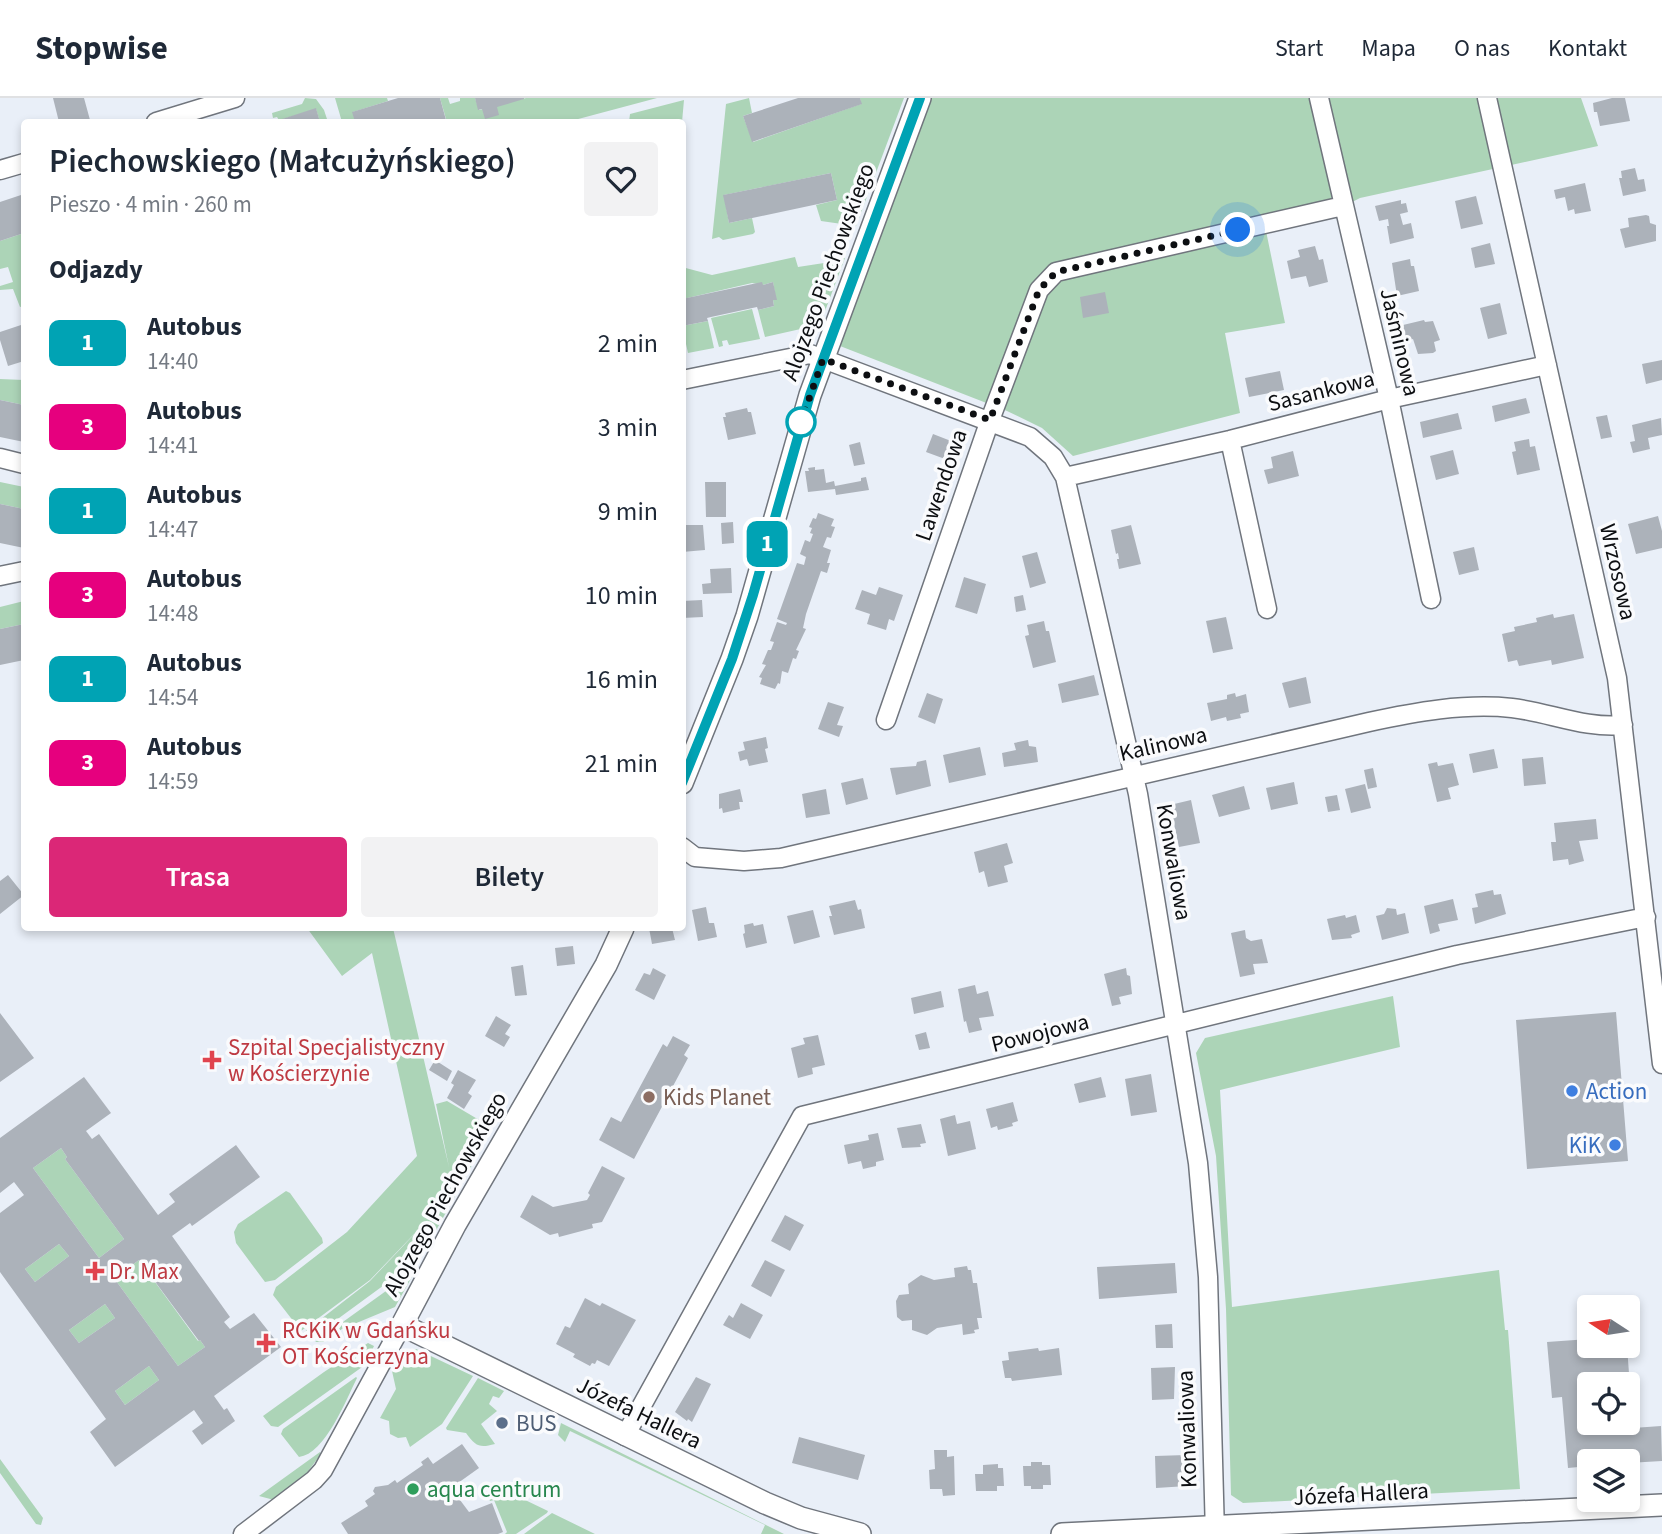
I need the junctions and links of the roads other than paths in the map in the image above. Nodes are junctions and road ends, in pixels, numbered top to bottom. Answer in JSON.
{"nodes":[{"id":1,"x":236,"y":98,"type":"edge"},
{"id":2,"x":920,"y":98,"type":"edge"},
{"id":3,"x":1319,"y":98,"type":"edge"},
{"id":4,"x":1487,"y":98,"type":"edge"},
{"id":5,"x":200,"y":110,"type":"edge"},
{"id":6,"x":167,"y":119,"type":"edge"},
{"id":7,"x":21,"y":164,"type":"edge"},
{"id":8,"x":0,"y":170,"type":"edge"},
{"id":9,"x":1343,"y":206,"type":"junction"},
{"id":10,"x":823,"y":359,"type":"junction"},
{"id":11,"x":1547,"y":365,"type":"junction"},
{"id":12,"x":686,"y":379,"type":"edge"},
{"id":13,"x":1389,"y":399,"type":"junction"},
{"id":14,"x":990,"y":420,"type":"junction"},
{"id":15,"x":1230,"y":440,"type":"junction"},
{"id":16,"x":0,"y":458,"type":"edge"},
{"id":17,"x":21,"y":463,"type":"edge"},
{"id":18,"x":1065,"y":477,"type":"junction"},
{"id":19,"x":21,"y":572,"type":"edge"},
{"id":20,"x":0,"y":576,"type":"edge"},
{"id":21,"x":1431,"y":599,"type":"dead end"},
{"id":22,"x":1267,"y":608,"type":"dead end"},
{"id":23,"x":886,"y":720,"type":"dead end"},
{"id":24,"x":1623,"y":725,"type":"junction"},
{"id":25,"x":686,"y":773,"type":"edge"},
{"id":26,"x":1134,"y":776,"type":"junction"},
{"id":27,"x":686,"y":840,"type":"edge"},
{"id":28,"x":686,"y":850,"type":"edge"},
{"id":29,"x":717,"y":858,"type":"junction"},
{"id":30,"x":1646,"y":917,"type":"junction"},
{"id":31,"x":621,"y":931,"type":"edge"},
{"id":32,"x":1177,"y":1025,"type":"junction"},
{"id":33,"x":1662,"y":1064,"type":"edge"},
{"id":34,"x":402,"y":1325,"type":"junction"},
{"id":35,"x":625,"y":1436,"type":"junction"},
{"id":36,"x":1662,"y":1505,"type":"edge"},
{"id":37,"x":1215,"y":1530,"type":"edge"},
{"id":38,"x":243,"y":1534,"type":"edge"},
{"id":39,"x":860,"y":1534,"type":"edge"},
{"id":40,"x":1062,"y":1534,"type":"edge"}],
"edges":[{"from":1,"to":5,"type":"street"},
{"from":2,"to":10,"type":"street","name":"Alojzego Piechowskiego"},
{"from":3,"to":9,"type":"street","name":"Jaśminowa"},
{"from":4,"to":11,"type":"street","name":"Wrzosowa"},
{"from":5,"to":6,"type":"street"},
{"from":7,"to":8,"type":"street"},
{"from":9,"to":13,"type":"street","name":"Jaśminowa"},
{"from":9,"to":14,"type":"street","name":"Lawendowa"},
{"from":10,"to":12,"type":"street","name":"Konwaliowa"},
{"from":10,"to":14,"type":"street","name":"Konwaliowa"},
{"from":10,"to":25,"type":"street","name":"Alojzego Piechowskiego"},
{"from":11,"to":13,"type":"street","name":"Sasankowa"},
{"from":11,"to":24,"type":"street","name":"Wrzosowa"},
{"from":13,"to":15,"type":"street","name":"Sasankowa"},
{"from":13,"to":21,"type":"street","name":"Jaśminowa"},
{"from":14,"to":18,"type":"street","name":"Konwaliowa"},
{"from":14,"to":23,"type":"street","name":"Lawendowa"},
{"from":15,"to":18,"type":"street","name":"Sasankowa"},
{"from":15,"to":22,"type":"street"},
{"from":16,"to":17,"type":"street"},
{"from":18,"to":26,"type":"street","name":"Konwaliowa"},
{"from":19,"to":20,"type":"street"},
{"from":24,"to":26,"type":"street","name":"Kalinowa"},
{"from":24,"to":30,"type":"street","name":"Wrzosowa"},
{"from":26,"to":29,"type":"street","name":"Kalinowa"},
{"from":26,"to":32,"type":"street","name":"Konwaliowa"},
{"from":27,"to":29,"type":"street","name":"Kalinowa"},
{"from":28,"to":29,"type":"street","name":"Kalinowa"},
{"from":30,"to":32,"type":"street","name":"Powojowa"},
{"from":30,"to":33,"type":"street","name":"Wrzosowa"},
{"from":31,"to":34,"type":"street","name":"Alojzego Piechowskiego"},
{"from":32,"to":35,"type":"street","name":"Powojowa"},
{"from":32,"to":37,"type":"street","name":"Konwaliowa"},
{"from":34,"to":35,"type":"street","name":"Józefa Hallera"},
{"from":34,"to":38,"type":"street","name":"Alojzego Piechowskiego"},
{"from":35,"to":39,"type":"street","name":"Józefa Hallera"},
{"from":36,"to":37,"type":"street","name":"Józefa Hallera"},
{"from":37,"to":40,"type":"street","name":"Józefa Hallera"}]}
